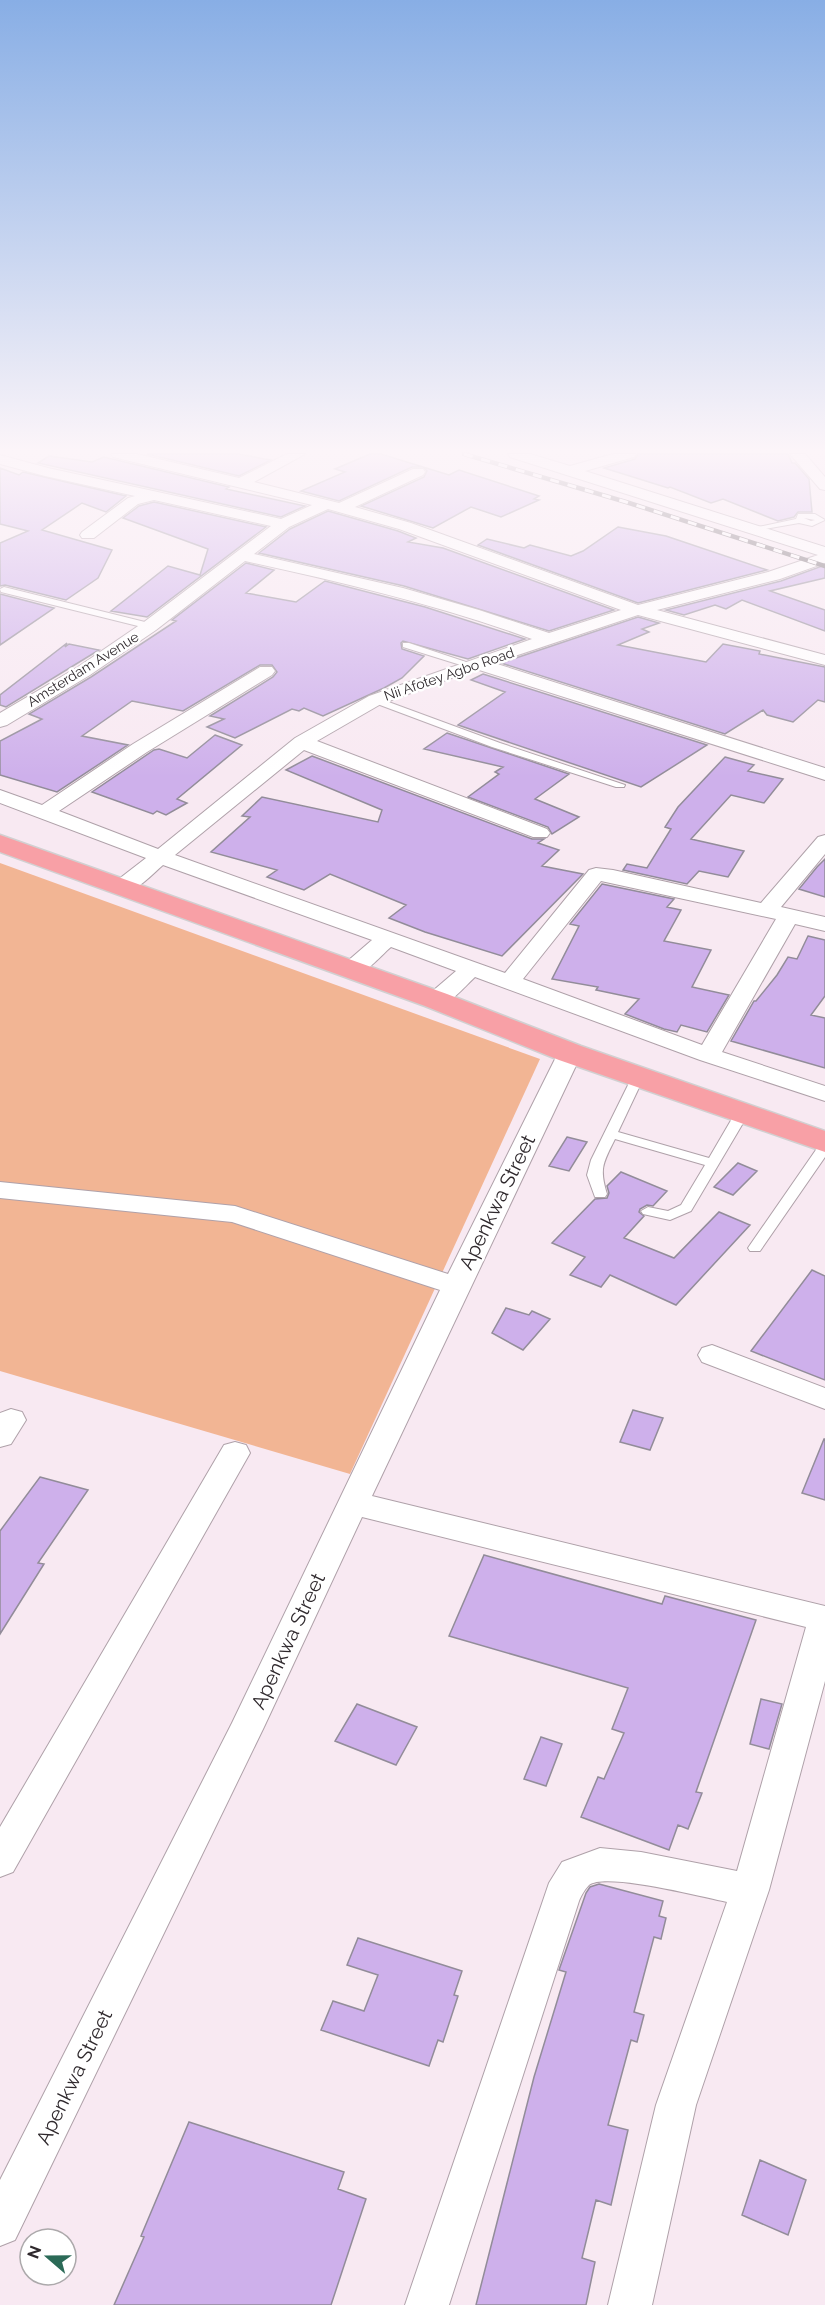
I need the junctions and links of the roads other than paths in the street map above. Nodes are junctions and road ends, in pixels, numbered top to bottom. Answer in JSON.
{"nodes":[{"id":1,"x":236,"y":562,"type":"edge"},
{"id":2,"x":268,"y":562,"type":"edge"},
{"id":3,"x":503,"y":562,"type":"edge"},
{"id":4,"x":815,"y":562,"type":"edge"},
{"id":5,"x":4,"y":590,"type":"dead end"},
{"id":6,"x":637,"y":610,"type":"junction"},
{"id":7,"x":150,"y":626,"type":"junction"},
{"id":8,"x":548,"y":639,"type":"junction"},
{"id":9,"x":406,"y":645,"type":"dead end"},
{"id":10,"x":825,"y":660,"type":"edge"},
{"id":11,"x":473,"y":664,"type":"junction"},
{"id":12,"x":266,"y":671,"type":"dead end"},
{"id":13,"x":375,"y":700,"type":"junction"},
{"id":14,"x":0,"y":721,"type":"edge"},
{"id":15,"x":302,"y":742,"type":"junction"},
{"id":16,"x":825,"y":774,"type":"edge"},
{"id":17,"x":620,"y":785,"type":"dead end"},
{"id":18,"x":0,"y":796,"type":"edge"},
{"id":19,"x":45,"y":812,"type":"junction"},
{"id":20,"x":540,"y":833,"type":"dead end"},
{"id":21,"x":825,"y":842,"type":"edge"},
{"id":22,"x":0,"y":843,"type":"edge"},
{"id":23,"x":161,"y":857,"type":"junction"},
{"id":24,"x":123,"y":887,"type":"junction"},
{"id":25,"x":778,"y":912,"type":"junction"},
{"id":26,"x":825,"y":924,"type":"edge"},
{"id":27,"x":387,"y":939,"type":"junction"},
{"id":28,"x":472,"y":968,"type":"junction"},
{"id":29,"x":351,"y":970,"type":"junction"},
{"id":30,"x":509,"y":982,"type":"junction"},
{"id":31,"x":436,"y":1000,"type":"junction"},
{"id":32,"x":570,"y":1053,"type":"junction"},
{"id":33,"x":708,"y":1055,"type":"junction"},
{"id":34,"x":638,"y":1077,"type":"junction"},
{"id":35,"x":825,"y":1094,"type":"edge"},
{"id":36,"x":742,"y":1113,"type":"junction"},
{"id":37,"x":610,"y":1134,"type":"junction"},
{"id":38,"x":825,"y":1142,"type":"edge"},
{"id":39,"x":825,"y":1147,"type":"edge"},
{"id":40,"x":713,"y":1163,"type":"junction"},
{"id":41,"x":0,"y":1190,"type":"edge"},
{"id":42,"x":600,"y":1194,"type":"dead end"},
{"id":43,"x":648,"y":1212,"type":"dead end"},
{"id":44,"x":755,"y":1248,"type":"dead end"},
{"id":45,"x":456,"y":1286,"type":"junction"},
{"id":46,"x":712,"y":1355,"type":"dead end"},
{"id":47,"x":825,"y":1400,"type":"edge"},
{"id":48,"x":234,"y":1453,"type":"dead end"},
{"id":49,"x":353,"y":1503,"type":"junction"},
{"id":50,"x":825,"y":1620,"type":"edge"},
{"id":51,"x":0,"y":1861,"type":"edge"},
{"id":52,"x":750,"y":1890,"type":"junction"},
{"id":53,"x":0,"y":2225,"type":"edge"},
{"id":54,"x":427,"y":2305,"type":"edge"},
{"id":55,"x":630,"y":2305,"type":"edge"}],
"edges":[{"from":1,"to":7,"type":"street","name":"Amsterdam Avenue"},
{"from":2,"to":8,"type":"street"},
{"from":3,"to":6,"type":"street"},
{"from":4,"to":6,"type":"street","name":"Nii Afotey Agbo Road"},
{"from":5,"to":7,"type":"lane"},
{"from":6,"to":8,"type":"street","name":"Nii Afotey Agbo Road"},
{"from":6,"to":10,"type":"street"},
{"from":7,"to":14,"type":"street","name":"Amsterdam Avenue"},
{"from":8,"to":11,"type":"street","name":"Nii Afotey Agbo Road"},
{"from":9,"to":11,"type":"lane"},
{"from":11,"to":13,"type":"street","name":"Nii Afotey Agbo Road"},
{"from":11,"to":16,"type":"street"},
{"from":12,"to":19,"type":"street"},
{"from":13,"to":15,"type":"street","name":"Nii Afotey Agbo Road"},
{"from":13,"to":17,"type":"lane"},
{"from":15,"to":20,"type":"street"},
{"from":15,"to":23,"type":"street","name":"Nii Afotey Agbo Road"},
{"from":18,"to":19,"type":"street"},
{"from":19,"to":23,"type":"street"},
{"from":21,"to":25,"type":"street"},
{"from":22,"to":24,"type":"highway"},
{"from":23,"to":24,"type":"street","name":"Nii Afotey Agbo Road"},
{"from":23,"to":27,"type":"street"},
{"from":24,"to":29,"type":"highway"},
{"from":25,"to":26,"type":"street"},
{"from":25,"to":30,"type":"street"},
{"from":25,"to":33,"type":"street"},
{"from":27,"to":28,"type":"street"},
{"from":27,"to":29,"type":"street"},
{"from":28,"to":30,"type":"street"},
{"from":28,"to":31,"type":"street"},
{"from":29,"to":31,"type":"highway"},
{"from":30,"to":33,"type":"street"},
{"from":31,"to":32,"type":"highway"},
{"from":32,"to":34,"type":"highway"},
{"from":32,"to":45,"type":"street","name":"Apenkwa Street"},
{"from":33,"to":35,"type":"street"},
{"from":34,"to":36,"type":"highway"},
{"from":34,"to":37,"type":"lane"},
{"from":36,"to":38,"type":"highway"},
{"from":36,"to":40,"type":"lane"},
{"from":37,"to":40,"type":"lane"},
{"from":37,"to":42,"type":"lane"},
{"from":39,"to":44,"type":"lane"},
{"from":40,"to":43,"type":"lane"},
{"from":41,"to":45,"type":"street"},
{"from":45,"to":49,"type":"street","name":"Apenkwa Street"},
{"from":46,"to":47,"type":"street"},
{"from":48,"to":51,"type":"street"},
{"from":49,"to":50,"type":"street"},
{"from":49,"to":53,"type":"street","name":"Apenkwa Street"},
{"from":50,"to":52,"type":"street"},
{"from":52,"to":54,"type":"street"},
{"from":52,"to":55,"type":"street"}]}
